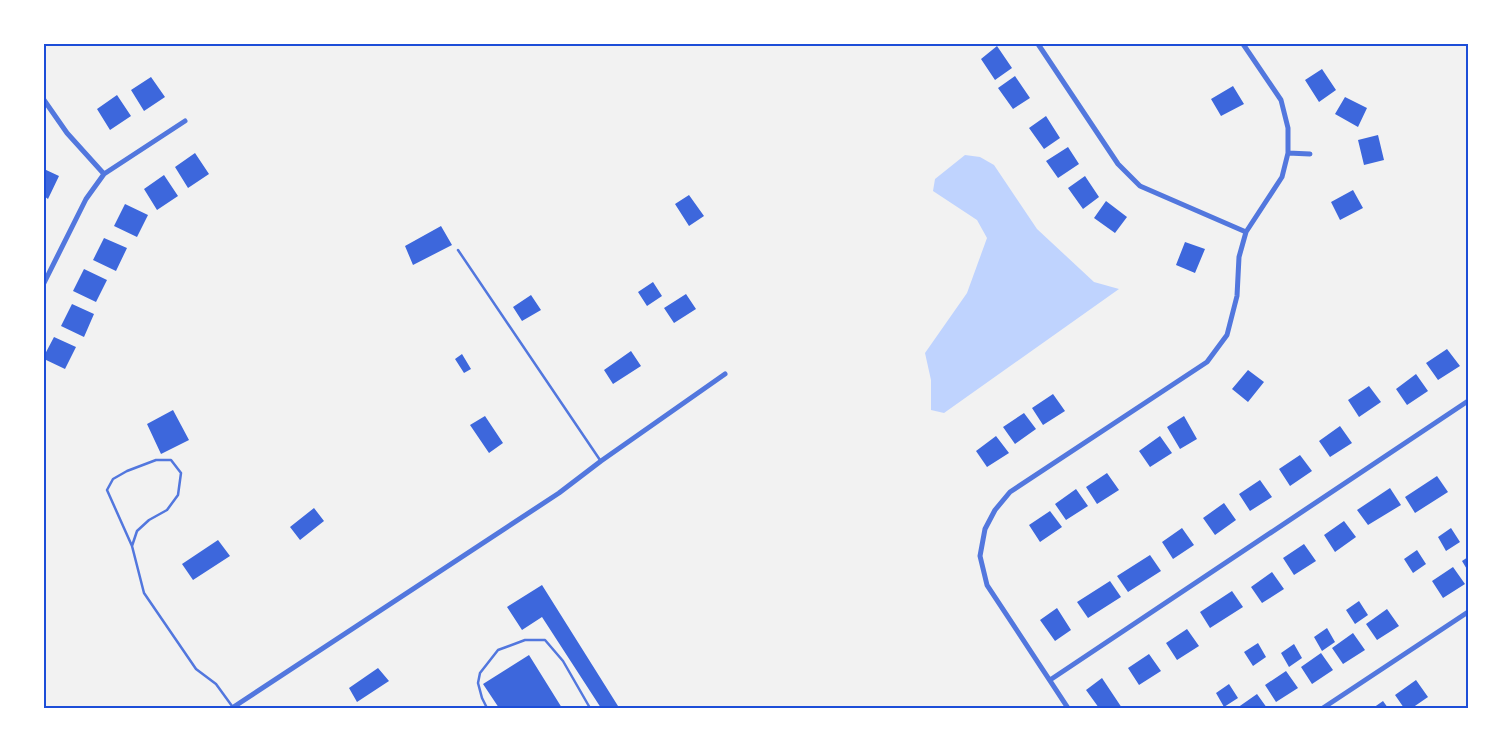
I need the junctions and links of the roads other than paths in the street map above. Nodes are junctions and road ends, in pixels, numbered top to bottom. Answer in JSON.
{"nodes":[{"id":1,"x":1038,"y":44,"type":"edge"},
{"id":2,"x":1243,"y":44,"type":"edge"},
{"id":3,"x":44,"y":100,"type":"edge"},
{"id":4,"x":185,"y":120,"type":"dead end"},
{"id":5,"x":1288,"y":153,"type":"junction"},
{"id":6,"x":1310,"y":154,"type":"dead end"},
{"id":7,"x":104,"y":174,"type":"junction"},
{"id":8,"x":1246,"y":232,"type":"junction"},
{"id":9,"x":458,"y":250,"type":"dead end"},
{"id":10,"x":44,"y":283,"type":"edge"},
{"id":11,"x":725,"y":374,"type":"dead end"},
{"id":12,"x":1468,"y":401,"type":"edge"},
{"id":13,"x":601,"y":462,"type":"junction"},
{"id":14,"x":132,"y":546,"type":"junction"},
{"id":15,"x":1468,"y":612,"type":"edge"},
{"id":16,"x":1050,"y":680,"type":"junction"},
{"id":17,"x":233,"y":708,"type":"edge"},
{"id":18,"x":487,"y":708,"type":"edge"},
{"id":19,"x":590,"y":708,"type":"edge"},
{"id":20,"x":1068,"y":708,"type":"edge"},
{"id":21,"x":1324,"y":708,"type":"edge"}],
"edges":[{"from":1,"to":8,"type":"street"},
{"from":2,"to":5,"type":"street"},
{"from":3,"to":7,"type":"street"},
{"from":4,"to":7,"type":"street"},
{"from":5,"to":6,"type":"street"},
{"from":5,"to":8,"type":"street"},
{"from":7,"to":10,"type":"street"},
{"from":8,"to":16,"type":"street"},
{"from":9,"to":13,"type":"lane"},
{"from":11,"to":13,"type":"street"},
{"from":12,"to":16,"type":"street"},
{"from":13,"to":17,"type":"street"},
{"from":14,"to":14,"type":"lane"},
{"from":14,"to":17,"type":"lane"},
{"from":15,"to":21,"type":"street"},
{"from":16,"to":20,"type":"street"},
{"from":18,"to":19,"type":"lane"}]}
